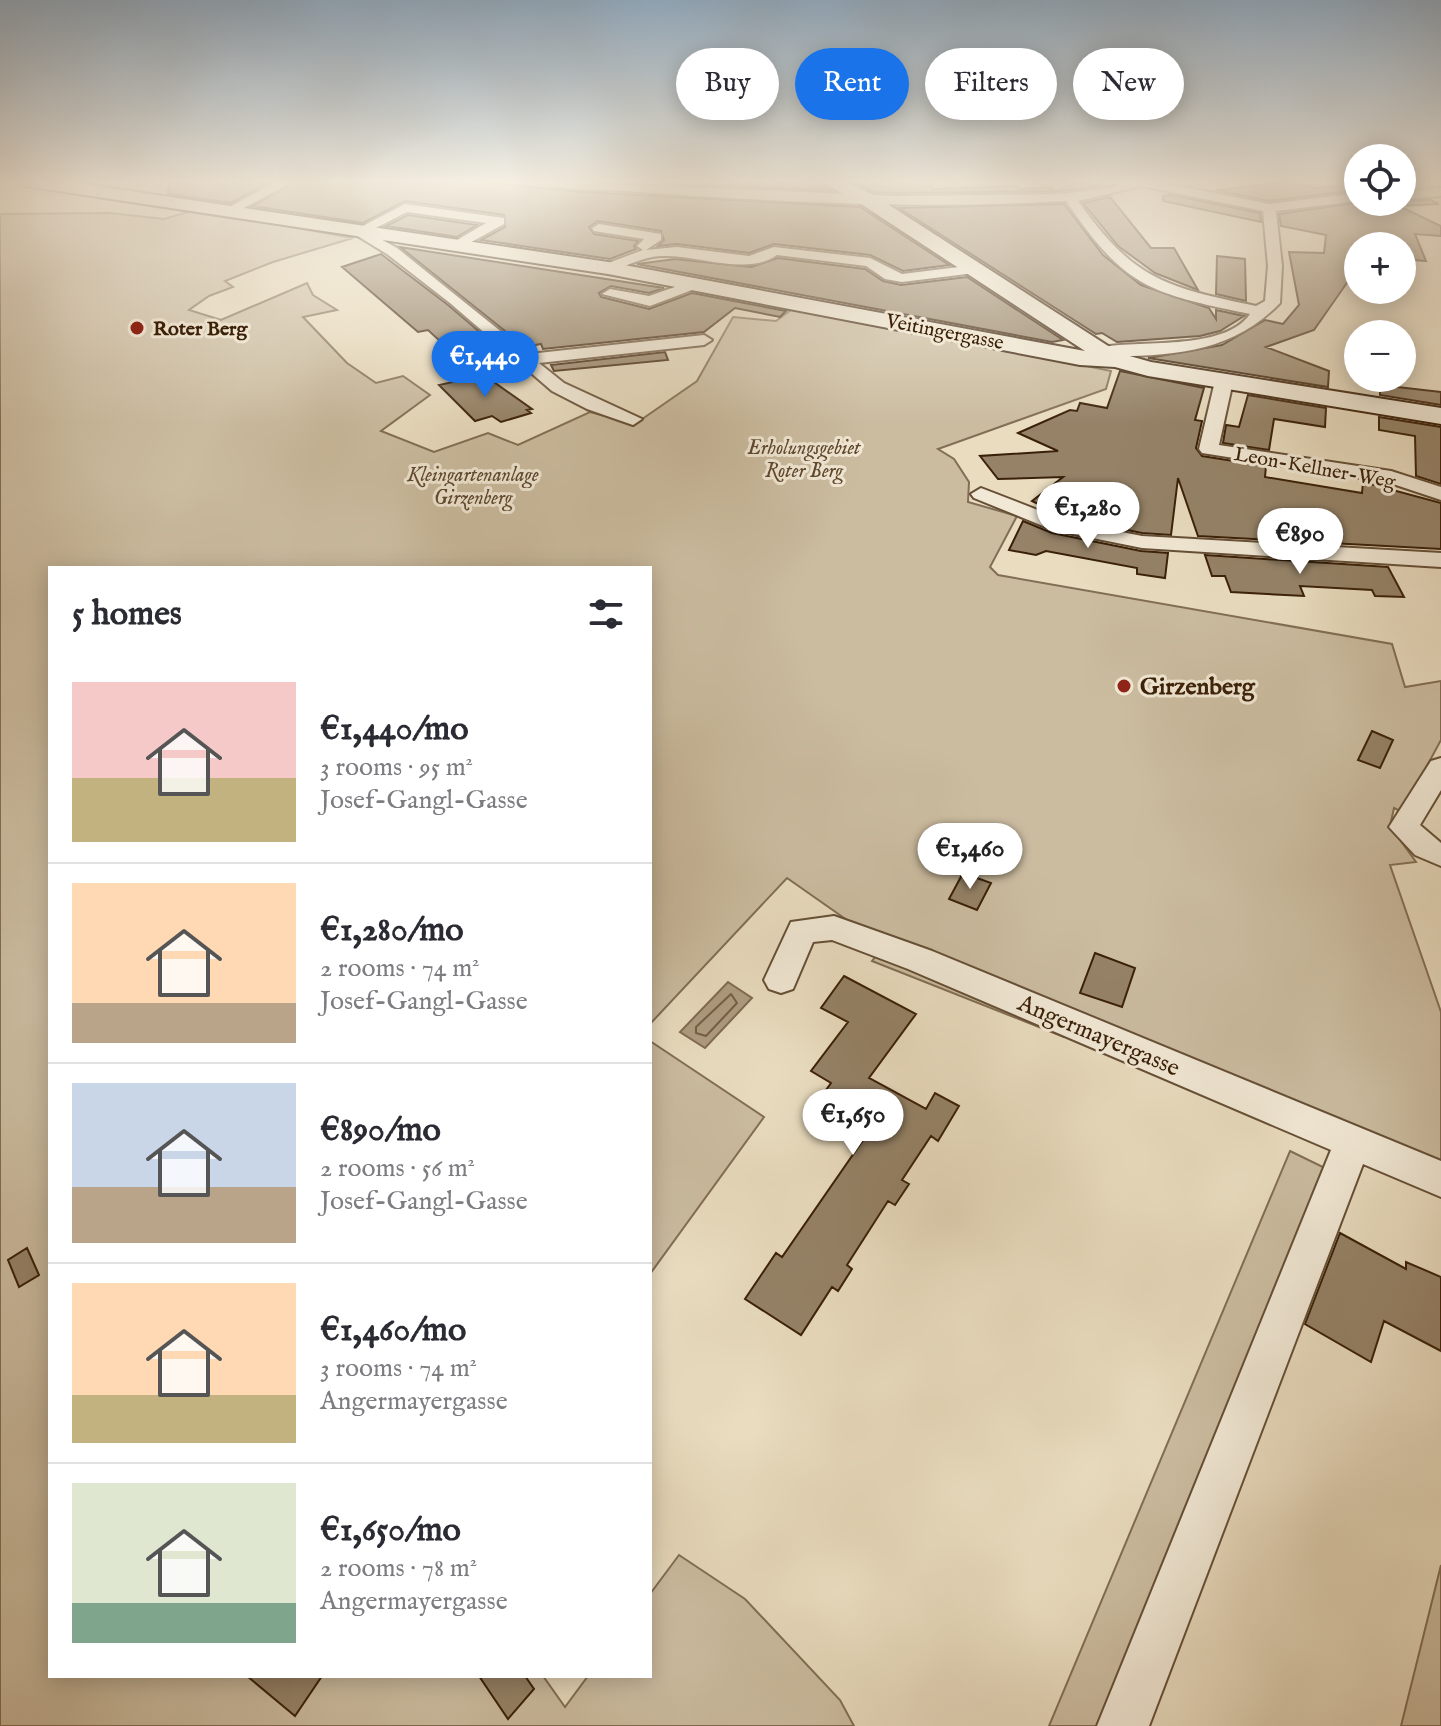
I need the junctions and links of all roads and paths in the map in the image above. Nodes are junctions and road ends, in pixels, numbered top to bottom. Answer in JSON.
{"nodes":[{"id":1,"x":406,"y":262,"type":"edge"},
{"id":2,"x":564,"y":262,"type":"edge"},
{"id":3,"x":623,"y":262,"type":"edge"},
{"id":4,"x":866,"y":262,"type":"edge"},
{"id":5,"x":963,"y":262,"type":"edge"},
{"id":6,"x":1119,"y":262,"type":"edge"},
{"id":7,"x":1275,"y":262,"type":"edge"},
{"id":8,"x":608,"y":268,"type":"junction"},
{"id":9,"x":975,"y":269,"type":"junction"},
{"id":10,"x":695,"y":284,"type":"junction"},
{"id":11,"x":610,"y":294,"type":"dead end"},
{"id":12,"x":1258,"y":311,"type":"junction"},
{"id":13,"x":704,"y":340,"type":"dead end"},
{"id":14,"x":1110,"y":356,"type":"junction"},
{"id":15,"x":525,"y":359,"type":"junction"},
{"id":16,"x":1224,"y":381,"type":"junction"},
{"id":17,"x":1441,"y":416,"type":"edge"},
{"id":18,"x":633,"y":419,"type":"dead end"},
{"id":19,"x":981,"y":494,"type":"dead end"},
{"id":20,"x":1441,"y":494,"type":"edge"},
{"id":21,"x":1441,"y":560,"type":"edge"},
{"id":22,"x":1441,"y":767,"type":"edge"},
{"id":23,"x":1441,"y":855,"type":"edge"},
{"id":24,"x":781,"y":980,"type":"dead end"},
{"id":25,"x":1352,"y":1144,"type":"junction"},
{"id":26,"x":1441,"y":1179,"type":"edge"},
{"id":27,"x":1137,"y":1711,"type":"edge"}],
"edges":[{"from":1,"to":15,"type":"street"},
{"from":2,"to":8,"type":"street","name":"Veitingergasse"},
{"from":3,"to":8,"type":"street"},
{"from":4,"to":9,"type":"street"},
{"from":5,"to":9,"type":"street"},
{"from":6,"to":12,"type":"street"},
{"from":7,"to":12,"type":"street"},
{"from":8,"to":10,"type":"street","name":"Veitingergasse"},
{"from":9,"to":14,"type":"street"},
{"from":10,"to":11,"type":"street"},
{"from":10,"to":14,"type":"street","name":"Veitingergasse"},
{"from":12,"to":14,"type":"street"},
{"from":13,"to":15,"type":"street"},
{"from":14,"to":16,"type":"street","name":"Veitingergasse"},
{"from":15,"to":18,"type":"street"},
{"from":16,"to":17,"type":"street","name":"Veitingergasse"},
{"from":16,"to":20,"type":"street","name":"Leon-Kellner-Weg"},
{"from":19,"to":21,"type":"street"},
{"from":22,"to":23,"type":"street"},
{"from":24,"to":25,"type":"street","name":"Angermayergasse"},
{"from":25,"to":26,"type":"street","name":"Angermayergasse"},
{"from":25,"to":27,"type":"street"}]}
